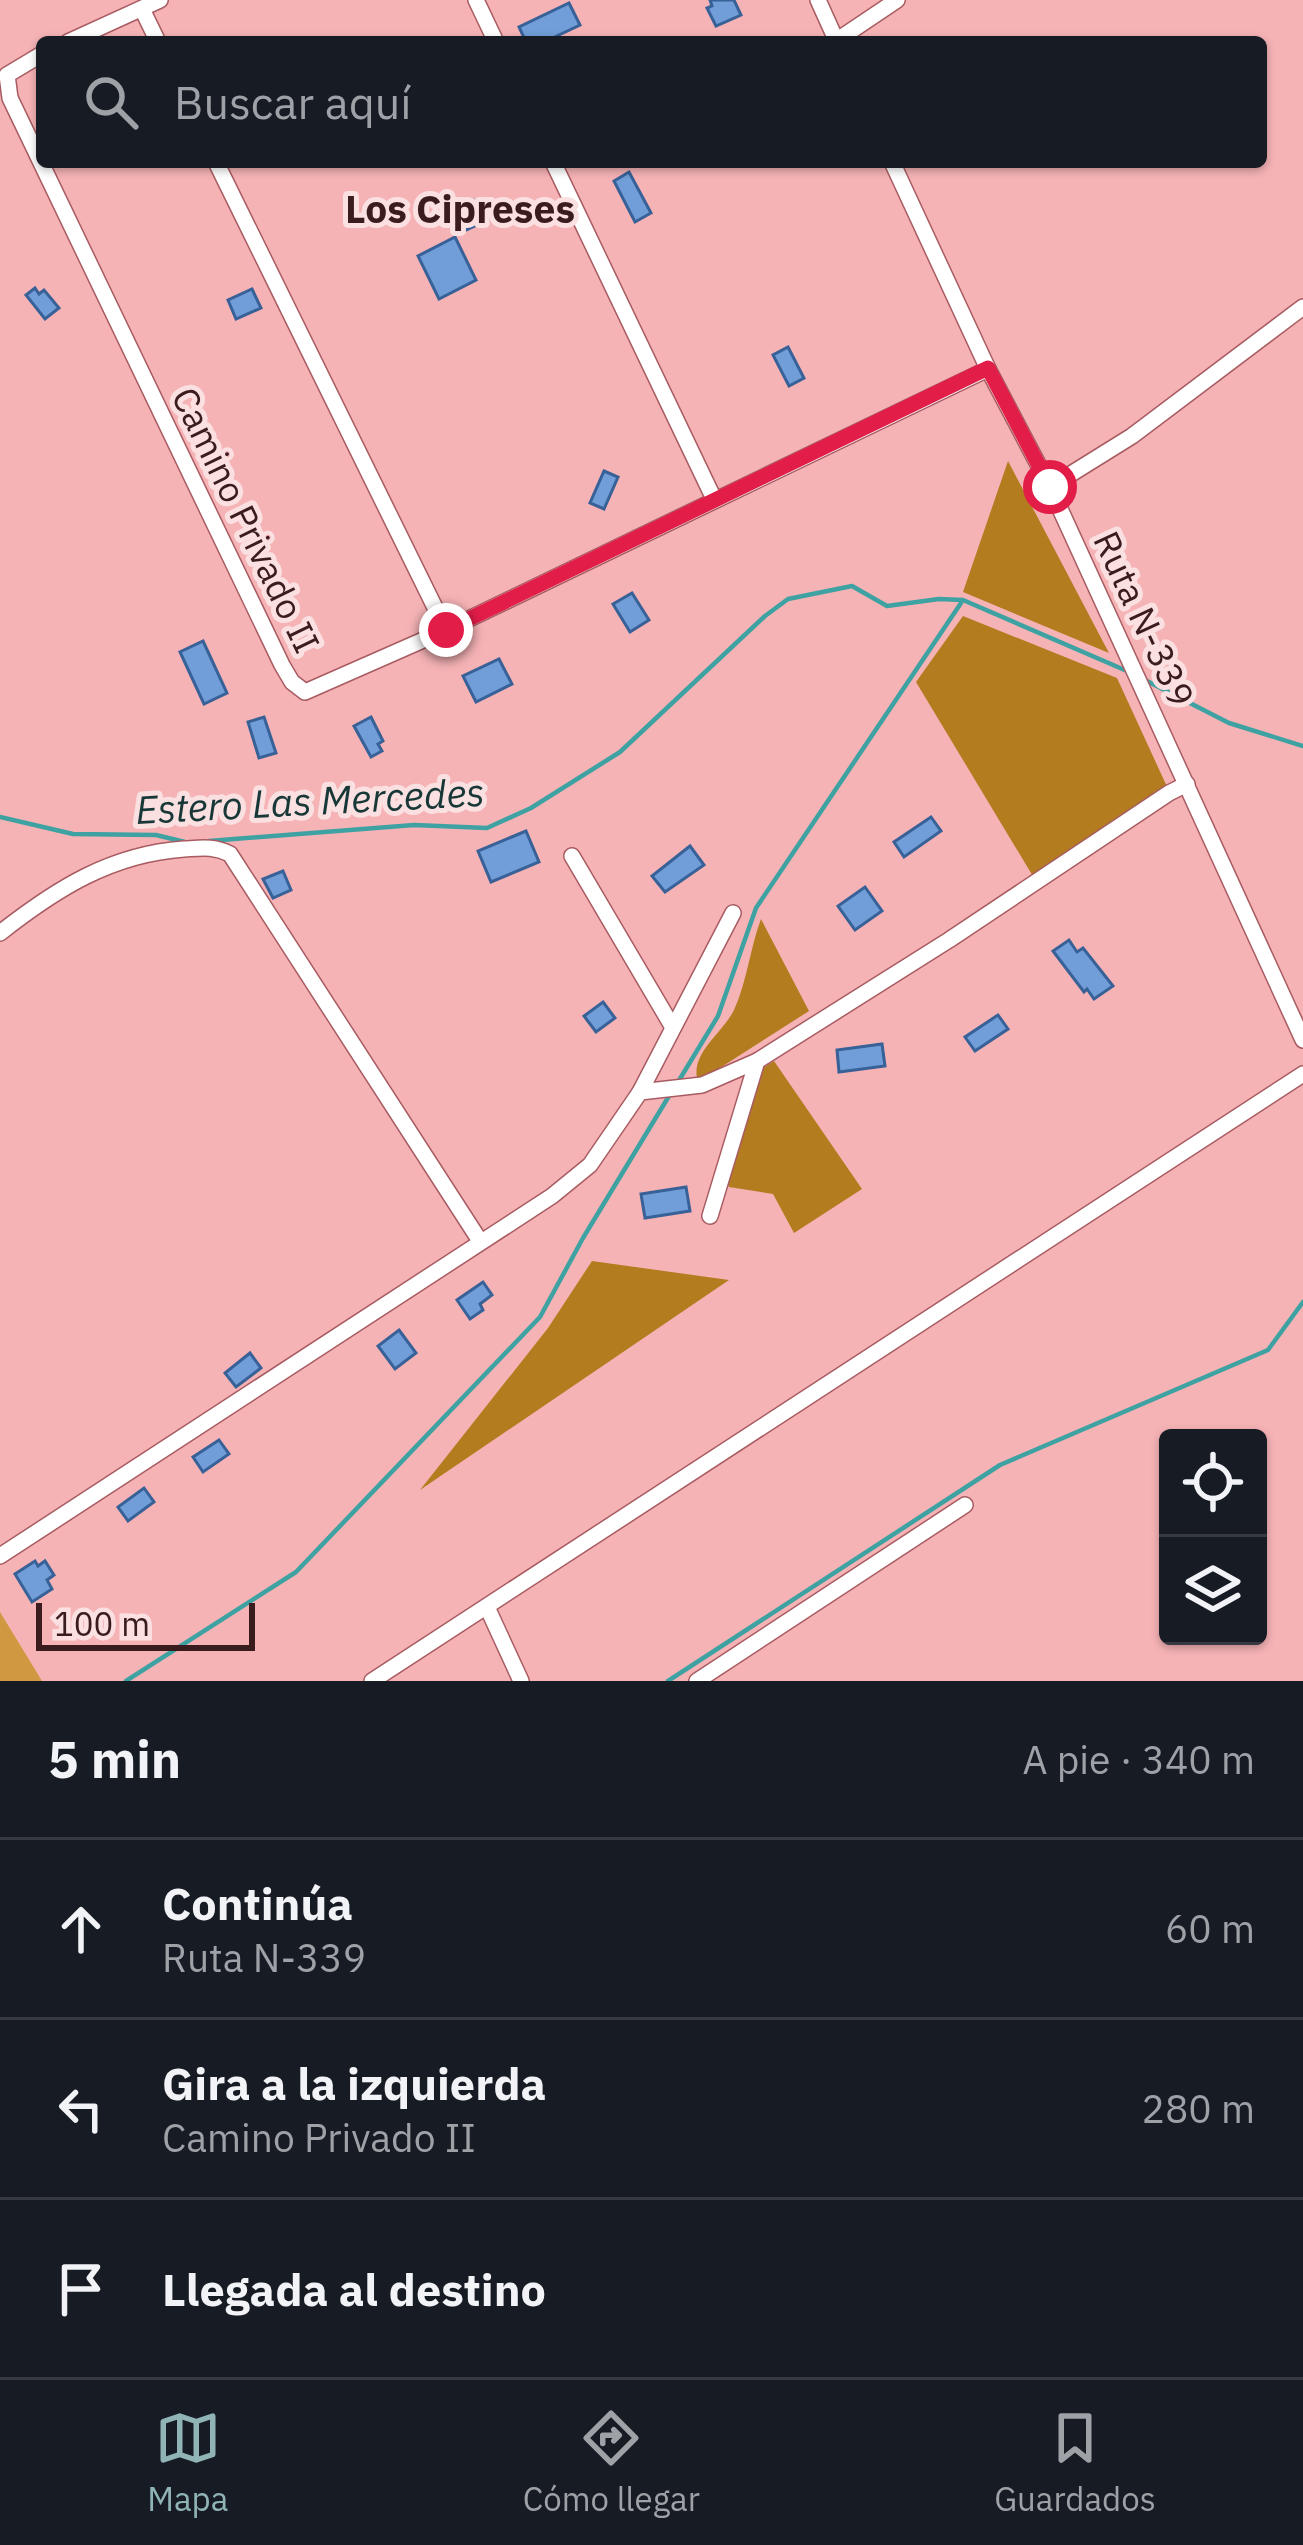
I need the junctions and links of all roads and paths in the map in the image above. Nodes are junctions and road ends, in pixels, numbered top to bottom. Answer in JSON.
{"nodes":[{"id":1,"x":160,"y":0,"type":"edge"},
{"id":2,"x":476,"y":0,"type":"edge"},
{"id":3,"x":818,"y":0,"type":"edge"},
{"id":4,"x":897,"y":0,"type":"edge"},
{"id":5,"x":142,"y":9,"type":"junction"},
{"id":6,"x":81,"y":36,"type":"edge"},
{"id":7,"x":155,"y":36,"type":"edge"},
{"id":8,"x":493,"y":36,"type":"edge"},
{"id":9,"x":834,"y":36,"type":"edge"},
{"id":10,"x":843,"y":36,"type":"edge"},
{"id":11,"x":36,"y":58,"type":"edge"},
{"id":12,"x":36,"y":152,"type":"edge"},
{"id":13,"x":44,"y":168,"type":"edge"},
{"id":14,"x":219,"y":168,"type":"edge"},
{"id":15,"x":556,"y":168,"type":"edge"},
{"id":16,"x":895,"y":168,"type":"edge"},
{"id":17,"x":1303,"y":307,"type":"edge"},
{"id":18,"x":988,"y":368,"type":"junction"},
{"id":19,"x":1050,"y":487,"type":"junction"},
{"id":20,"x":713,"y":499,"type":"junction"},
{"id":21,"x":446,"y":630,"type":"junction"},
{"id":22,"x":1187,"y":784,"type":"junction"},
{"id":23,"x":572,"y":856,"type":"dead end"},
{"id":24,"x":733,"y":913,"type":"dead end"},
{"id":25,"x":0,"y":933,"type":"edge"},
{"id":26,"x":672,"y":1026,"type":"junction"},
{"id":27,"x":1303,"y":1040,"type":"edge"},
{"id":28,"x":758,"y":1061,"type":"junction"},
{"id":29,"x":1303,"y":1074,"type":"edge"},
{"id":30,"x":640,"y":1092,"type":"junction"},
{"id":31,"x":710,"y":1216,"type":"dead end"},
{"id":32,"x":480,"y":1241,"type":"junction"},
{"id":33,"x":965,"y":1505,"type":"dead end"},
{"id":34,"x":0,"y":1556,"type":"edge"},
{"id":35,"x":487,"y":1607,"type":"junction"},
{"id":36,"x":372,"y":1681,"type":"edge"},
{"id":37,"x":521,"y":1681,"type":"edge"},
{"id":38,"x":697,"y":1681,"type":"edge"}],
"edges":[{"from":1,"to":5,"type":"street"},
{"from":2,"to":8,"type":"street"},
{"from":3,"to":9,"type":"street"},
{"from":4,"to":10,"type":"street"},
{"from":5,"to":6,"type":"street"},
{"from":5,"to":7,"type":"street"},
{"from":11,"to":12,"type":"street","name":"Camino Privado II"},
{"from":13,"to":21,"type":"street","name":"Camino Privado II"},
{"from":14,"to":21,"type":"street"},
{"from":15,"to":20,"type":"street"},
{"from":16,"to":18,"type":"street","name":"Ruta N-339"},
{"from":17,"to":19,"type":"street"},
{"from":18,"to":19,"type":"street","name":"Ruta N-339"},
{"from":18,"to":20,"type":"street","name":"Camino Privado II"},
{"from":19,"to":22,"type":"street","name":"Ruta N-339"},
{"from":20,"to":21,"type":"street","name":"Camino Privado II"},
{"from":22,"to":27,"type":"street","name":"Ruta N-339"},
{"from":22,"to":28,"type":"street"},
{"from":23,"to":26,"type":"street"},
{"from":24,"to":26,"type":"street"},
{"from":25,"to":32,"type":"street"},
{"from":26,"to":30,"type":"street"},
{"from":28,"to":30,"type":"street"},
{"from":28,"to":31,"type":"street"},
{"from":29,"to":35,"type":"street"},
{"from":30,"to":32,"type":"street"},
{"from":32,"to":34,"type":"street"},
{"from":33,"to":38,"type":"street"},
{"from":35,"to":36,"type":"street"},
{"from":35,"to":37,"type":"street"}]}
